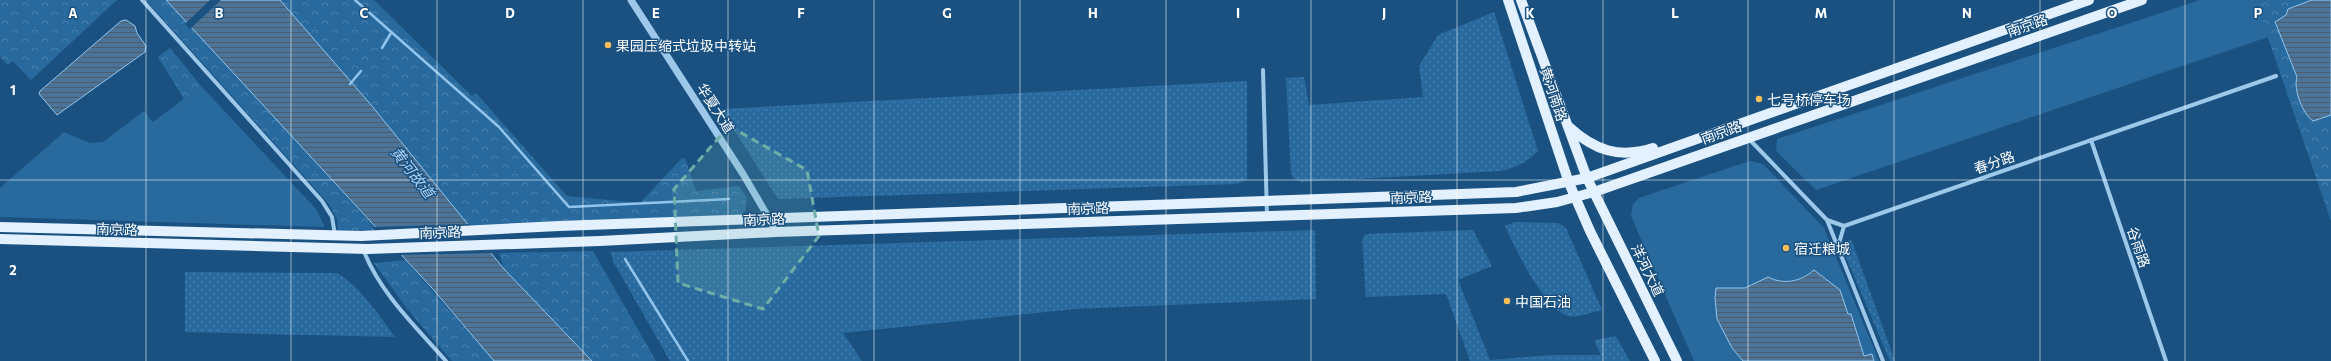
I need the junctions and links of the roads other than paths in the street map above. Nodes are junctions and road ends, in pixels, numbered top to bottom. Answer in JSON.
{"nodes":[{"id":1,"x":142,"y":0,"type":"edge"},
{"id":2,"x":631,"y":0,"type":"edge"},
{"id":3,"x":1508,"y":0,"type":"edge"},
{"id":4,"x":1521,"y":0,"type":"edge"},
{"id":5,"x":2089,"y":0,"type":"edge"},
{"id":6,"x":2142,"y":0,"type":"edge"},
{"id":7,"x":1263,"y":70,"type":"dead end"},
{"id":8,"x":2276,"y":76,"type":"dead end"},
{"id":9,"x":1760,"y":117,"type":"junction"},
{"id":10,"x":1567,"y":124,"type":"junction"},
{"id":11,"x":1747,"y":137,"type":"junction"},
{"id":12,"x":2091,"y":140,"type":"junction"},
{"id":13,"x":1587,"y":178,"type":"junction"},
{"id":14,"x":1569,"y":183,"type":"junction"},
{"id":15,"x":1594,"y":192,"type":"junction"},
{"id":16,"x":1575,"y":197,"type":"junction"},
{"id":17,"x":1266,"y":201,"type":"junction"},
{"id":18,"x":1267,"y":216,"type":"junction"},
{"id":19,"x":770,"y":220,"type":"junction"},
{"id":20,"x":1827,"y":220,"type":"junction"},
{"id":21,"x":1844,"y":226,"type":"junction"},
{"id":22,"x":0,"y":227,"type":"edge"},
{"id":23,"x":775,"y":232,"type":"junction"},
{"id":24,"x":335,"y":235,"type":"junction"},
{"id":25,"x":0,"y":239,"type":"edge"},
{"id":26,"x":1838,"y":248,"type":"junction"},
{"id":27,"x":366,"y":249,"type":"junction"},
{"id":28,"x":446,"y":361,"type":"edge"},
{"id":29,"x":1655,"y":361,"type":"edge"},
{"id":30,"x":1677,"y":361,"type":"edge"},
{"id":31,"x":1883,"y":361,"type":"edge"},
{"id":32,"x":2166,"y":361,"type":"edge"}],
"edges":[{"from":1,"to":24,"type":"street"},
{"from":2,"to":19,"type":"street","name":"华夏大道"},
{"from":3,"to":14,"type":"main road","name":"黄河南路"},
{"from":4,"to":10,"type":"main road","name":"黄河南路"},
{"from":5,"to":9,"type":"main road","name":"南京路"},
{"from":6,"to":11,"type":"main road","name":"南京路"},
{"from":7,"to":17,"type":"street"},
{"from":8,"to":12,"type":"street","name":"春分路"},
{"from":9,"to":10,"type":"main road"},
{"from":9,"to":13,"type":"main road","name":"南京路"},
{"from":10,"to":13,"type":"main road","name":"黄河南路"},
{"from":11,"to":15,"type":"main road","name":"南京路"},
{"from":11,"to":20,"type":"street"},
{"from":12,"to":21,"type":"street","name":"春分路"},
{"from":12,"to":32,"type":"street","name":"谷雨路"},
{"from":13,"to":14,"type":"main road","name":"南京路"},
{"from":13,"to":15,"type":"main road","name":"黄河南路"},
{"from":14,"to":16,"type":"main road","name":"黄河南路"},
{"from":14,"to":17,"type":"main road","name":"南京路"},
{"from":15,"to":16,"type":"main road","name":"南京路"},
{"from":15,"to":30,"type":"main road","name":"洋河大道"},
{"from":16,"to":18,"type":"main road","name":"南京路"},
{"from":16,"to":29,"type":"main road"},
{"from":17,"to":18,"type":"street"},
{"from":17,"to":19,"type":"main road","name":"南京路"},
{"from":18,"to":23,"type":"main road","name":"南京路"},
{"from":19,"to":23,"type":"street","name":"华夏大道"},
{"from":19,"to":24,"type":"main road","name":"南京路"},
{"from":20,"to":21,"type":"street"},
{"from":20,"to":26,"type":"street"},
{"from":21,"to":26,"type":"street"},
{"from":22,"to":24,"type":"main road","name":"南京路"},
{"from":23,"to":27,"type":"main road","name":"南京路"},
{"from":25,"to":27,"type":"main road","name":"南京路"},
{"from":26,"to":31,"type":"street"},
{"from":27,"to":28,"type":"street"}]}
